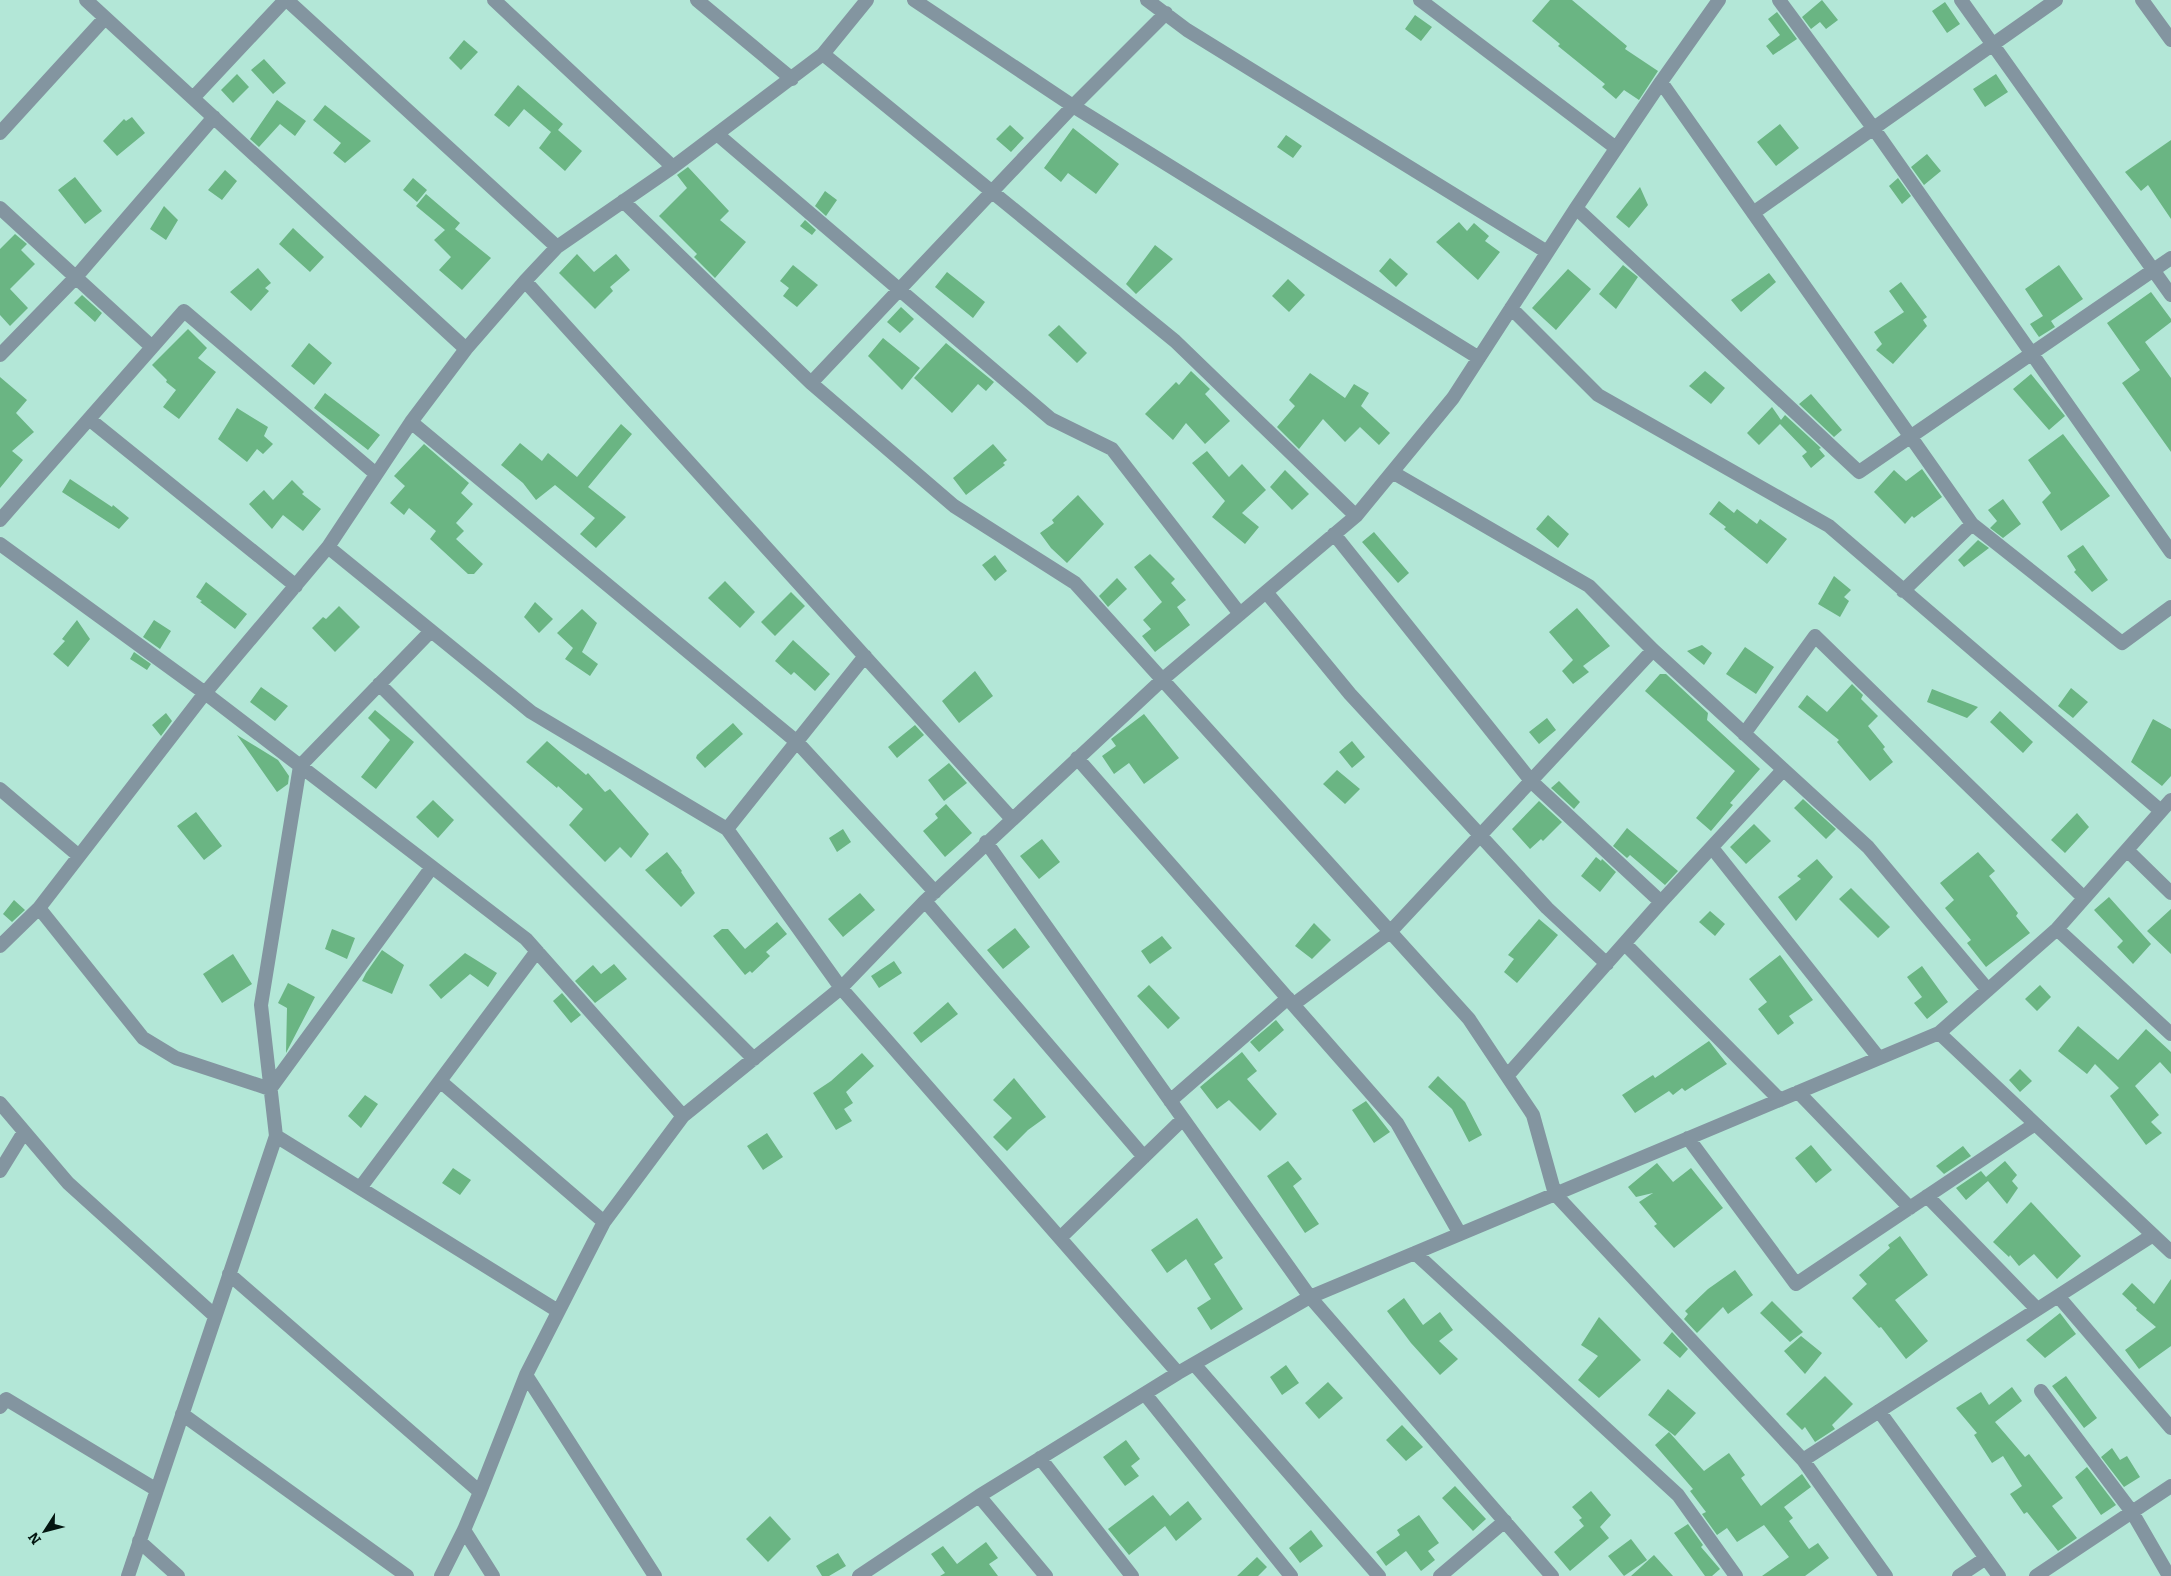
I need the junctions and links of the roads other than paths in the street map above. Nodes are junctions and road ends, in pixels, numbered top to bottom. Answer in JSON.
{"nodes":[{"id":1,"x":86,"y":0,"type":"edge"},
{"id":2,"x":286,"y":0,"type":"edge"},
{"id":3,"x":494,"y":0,"type":"edge"},
{"id":4,"x":697,"y":0,"type":"edge"},
{"id":5,"x":867,"y":0,"type":"edge"},
{"id":6,"x":914,"y":0,"type":"edge"},
{"id":7,"x":1148,"y":0,"type":"edge"},
{"id":8,"x":1420,"y":0,"type":"edge"},
{"id":9,"x":1720,"y":0,"type":"edge"},
{"id":10,"x":1779,"y":0,"type":"edge"},
{"id":11,"x":1961,"y":0,"type":"edge"},
{"id":12,"x":2056,"y":0,"type":"edge"},
{"id":13,"x":2142,"y":0,"type":"edge"},
{"id":14,"x":1166,"y":13,"type":"junction"},
{"id":15,"x":105,"y":18,"type":"junction"},
{"id":16,"x":2171,"y":40,"type":"edge"},
{"id":17,"x":1992,"y":46,"type":"junction"},
{"id":18,"x":823,"y":54,"type":"junction"},
{"id":19,"x":792,"y":79,"type":"junction"},
{"id":20,"x":1660,"y":82,"type":"junction"},
{"id":21,"x":193,"y":98,"type":"junction"},
{"id":22,"x":1073,"y":106,"type":"junction"},
{"id":23,"x":214,"y":117,"type":"junction"},
{"id":24,"x":1874,"y":129,"type":"junction"},
{"id":25,"x":0,"y":133,"type":"edge"},
{"id":26,"x":717,"y":134,"type":"junction"},
{"id":27,"x":1616,"y":148,"type":"junction"},
{"id":28,"x":673,"y":167,"type":"junction"},
{"id":29,"x":992,"y":192,"type":"junction"},
{"id":30,"x":622,"y":201,"type":"junction"},
{"id":31,"x":0,"y":208,"type":"edge"},
{"id":32,"x":1576,"y":208,"type":"junction"},
{"id":33,"x":1753,"y":213,"type":"junction"},
{"id":34,"x":557,"y":247,"type":"junction"},
{"id":35,"x":1547,"y":252,"type":"junction"},
{"id":36,"x":2171,"y":258,"type":"edge"},
{"id":37,"x":2153,"y":270,"type":"junction"},
{"id":38,"x":76,"y":277,"type":"junction"},
{"id":39,"x":525,"y":281,"type":"junction"},
{"id":40,"x":899,"y":290,"type":"junction"},
{"id":41,"x":2171,"y":295,"type":"edge"},
{"id":42,"x":1511,"y":308,"type":"junction"},
{"id":43,"x":152,"y":347,"type":"junction"},
{"id":44,"x":466,"y":349,"type":"junction"},
{"id":45,"x":2031,"y":354,"type":"junction"},
{"id":46,"x":0,"y":355,"type":"edge"},
{"id":47,"x":1479,"y":358,"type":"junction"},
{"id":48,"x":811,"y":383,"type":"junction"},
{"id":49,"x":89,"y":419,"type":"junction"},
{"id":50,"x":411,"y":422,"type":"junction"},
{"id":51,"x":1911,"y":436,"type":"junction"},
{"id":52,"x":1392,"y":472,"type":"junction"},
{"id":53,"x":376,"y":474,"type":"junction"},
{"id":54,"x":1356,"y":516,"type":"junction"},
{"id":55,"x":0,"y":520,"type":"edge"},
{"id":56,"x":1972,"y":524,"type":"junction"},
{"id":57,"x":1334,"y":534,"type":"junction"},
{"id":58,"x":0,"y":544,"type":"edge"},
{"id":59,"x":328,"y":547,"type":"junction"},
{"id":60,"x":2171,"y":552,"type":"edge"},
{"id":61,"x":296,"y":586,"type":"junction"},
{"id":62,"x":1904,"y":591,"type":"junction"},
{"id":63,"x":1266,"y":592,"type":"junction"},
{"id":64,"x":2171,"y":607,"type":"edge"},
{"id":65,"x":1240,"y":614,"type":"junction"},
{"id":66,"x":431,"y":631,"type":"junction"},
{"id":67,"x":1653,"y":650,"type":"junction"},
{"id":68,"x":865,"y":656,"type":"junction"},
{"id":69,"x":1163,"y":679,"type":"junction"},
{"id":70,"x":379,"y":684,"type":"junction"},
{"id":71,"x":205,"y":693,"type":"junction"},
{"id":72,"x":1744,"y":734,"type":"junction"},
{"id":73,"x":797,"y":742,"type":"junction"},
{"id":74,"x":1077,"y":758,"type":"junction"},
{"id":75,"x":300,"y":766,"type":"junction"},
{"id":76,"x":1783,"y":770,"type":"junction"},
{"id":77,"x":1532,"y":782,"type":"junction"},
{"id":78,"x":0,"y":789,"type":"edge"},
{"id":79,"x":2171,"y":800,"type":"edge"},
{"id":80,"x":2161,"y":811,"type":"junction"},
{"id":81,"x":1012,"y":819,"type":"junction"},
{"id":82,"x":727,"y":829,"type":"junction"},
{"id":83,"x":1480,"y":836,"type":"junction"},
{"id":84,"x":986,"y":842,"type":"junction"},
{"id":85,"x":1712,"y":848,"type":"junction"},
{"id":86,"x":2127,"y":850,"type":"junction"},
{"id":87,"x":79,"y":856,"type":"junction"},
{"id":88,"x":432,"y":867,"type":"junction"},
{"id":89,"x":2171,"y":892,"type":"edge"},
{"id":90,"x":930,"y":896,"type":"junction"},
{"id":91,"x":2084,"y":898,"type":"junction"},
{"id":92,"x":1661,"y":902,"type":"junction"},
{"id":93,"x":39,"y":908,"type":"junction"},
{"id":94,"x":2057,"y":929,"type":"junction"},
{"id":95,"x":1390,"y":932,"type":"junction"},
{"id":96,"x":1625,"y":944,"type":"junction"},
{"id":97,"x":0,"y":946,"type":"edge"},
{"id":98,"x":537,"y":951,"type":"junction"},
{"id":99,"x":1607,"y":964,"type":"junction"},
{"id":100,"x":841,"y":988,"type":"junction"},
{"id":101,"x":1988,"y":990,"type":"junction"},
{"id":102,"x":1291,"y":1001,"type":"junction"},
{"id":103,"x":1939,"y":1033,"type":"junction"},
{"id":104,"x":2171,"y":1034,"type":"edge"},
{"id":105,"x":1879,"y":1058,"type":"junction"},
{"id":106,"x":754,"y":1059,"type":"junction"},
{"id":107,"x":1506,"y":1076,"type":"junction"},
{"id":108,"x":440,"y":1081,"type":"junction"},
{"id":109,"x":270,"y":1089,"type":"junction"},
{"id":110,"x":1798,"y":1092,"type":"junction"},
{"id":111,"x":1780,"y":1100,"type":"junction"},
{"id":112,"x":1170,"y":1101,"type":"junction"},
{"id":113,"x":0,"y":1103,"type":"edge"},
{"id":114,"x":683,"y":1116,"type":"junction"},
{"id":115,"x":1183,"y":1119,"type":"junction"},
{"id":116,"x":2035,"y":1124,"type":"junction"},
{"id":117,"x":24,"y":1132,"type":"junction"},
{"id":118,"x":276,"y":1136,"type":"junction"},
{"id":119,"x":1688,"y":1138,"type":"junction"},
{"id":120,"x":1144,"y":1157,"type":"junction"},
{"id":121,"x":0,"y":1171,"type":"edge"},
{"id":122,"x":360,"y":1188,"type":"junction"},
{"id":123,"x":1555,"y":1194,"type":"junction"},
{"id":124,"x":1928,"y":1196,"type":"junction"},
{"id":125,"x":1910,"y":1208,"type":"junction"},
{"id":126,"x":604,"y":1222,"type":"junction"},
{"id":127,"x":1460,"y":1234,"type":"junction"},
{"id":128,"x":2153,"y":1235,"type":"junction"},
{"id":129,"x":1060,"y":1238,"type":"junction"},
{"id":130,"x":2171,"y":1252,"type":"edge"},
{"id":131,"x":1415,"y":1253,"type":"junction"},
{"id":132,"x":229,"y":1274,"type":"junction"},
{"id":133,"x":2058,"y":1296,"type":"junction"},
{"id":134,"x":1310,"y":1297,"type":"junction"},
{"id":135,"x":2037,"y":1309,"type":"junction"},
{"id":136,"x":558,"y":1311,"type":"junction"},
{"id":137,"x":215,"y":1316,"type":"junction"},
{"id":138,"x":1194,"y":1364,"type":"junction"},
{"id":139,"x":1178,"y":1373,"type":"junction"},
{"id":140,"x":526,"y":1375,"type":"junction"},
{"id":141,"x":2041,"y":1391,"type":"dead end"},
{"id":142,"x":1144,"y":1394,"type":"junction"},
{"id":143,"x":0,"y":1407,"type":"edge"},
{"id":144,"x":1879,"y":1411,"type":"junction"},
{"id":145,"x":182,"y":1414,"type":"junction"},
{"id":146,"x":2171,"y":1428,"type":"edge"},
{"id":147,"x":1040,"y":1458,"type":"junction"},
{"id":148,"x":1803,"y":1460,"type":"junction"},
{"id":149,"x":2171,"y":1486,"type":"edge"},
{"id":150,"x":157,"y":1490,"type":"junction"},
{"id":151,"x":480,"y":1492,"type":"junction"},
{"id":152,"x":979,"y":1496,"type":"junction"},
{"id":153,"x":2132,"y":1512,"type":"junction"},
{"id":154,"x":1505,"y":1521,"type":"junction"},
{"id":155,"x":464,"y":1530,"type":"junction"},
{"id":156,"x":139,"y":1541,"type":"junction"},
{"id":157,"x":1986,"y":1558,"type":"junction"},
{"id":158,"x":865,"y":1574,"type":"edge"},
{"id":159,"x":128,"y":1576,"type":"edge"},
{"id":160,"x":178,"y":1576,"type":"edge"},
{"id":161,"x":407,"y":1576,"type":"edge"},
{"id":162,"x":441,"y":1576,"type":"edge"},
{"id":163,"x":493,"y":1576,"type":"edge"},
{"id":164,"x":655,"y":1576,"type":"edge"},
{"id":165,"x":1046,"y":1576,"type":"edge"},
{"id":166,"x":1132,"y":1576,"type":"edge"},
{"id":167,"x":1291,"y":1576,"type":"edge"},
{"id":168,"x":1379,"y":1576,"type":"edge"},
{"id":169,"x":1440,"y":1576,"type":"edge"},
{"id":170,"x":1552,"y":1576,"type":"edge"},
{"id":171,"x":1736,"y":1576,"type":"edge"},
{"id":172,"x":1886,"y":1576,"type":"edge"},
{"id":173,"x":1959,"y":1576,"type":"edge"},
{"id":174,"x":1999,"y":1576,"type":"edge"},
{"id":175,"x":2036,"y":1576,"type":"edge"},
{"id":176,"x":2169,"y":1576,"type":"edge"}],
"edges":[{"from":1,"to":15,"type":"street"},
{"from":2,"to":21,"type":"street"},
{"from":2,"to":34,"type":"street"},
{"from":3,"to":28,"type":"street"},
{"from":4,"to":19,"type":"street"},
{"from":5,"to":18,"type":"street"},
{"from":6,"to":22,"type":"street"},
{"from":7,"to":14,"type":"street"},
{"from":8,"to":27,"type":"street"},
{"from":9,"to":20,"type":"street"},
{"from":10,"to":24,"type":"street"},
{"from":11,"to":17,"type":"street"},
{"from":12,"to":17,"type":"street"},
{"from":13,"to":16,"type":"street"},
{"from":14,"to":22,"type":"street"},
{"from":14,"to":35,"type":"street"},
{"from":15,"to":21,"type":"street"},
{"from":15,"to":25,"type":"street"},
{"from":17,"to":24,"type":"street"},
{"from":17,"to":37,"type":"street"},
{"from":18,"to":19,"type":"street"},
{"from":18,"to":29,"type":"street"},
{"from":19,"to":26,"type":"street"},
{"from":20,"to":27,"type":"street"},
{"from":20,"to":33,"type":"street"},
{"from":21,"to":23,"type":"street"},
{"from":22,"to":29,"type":"street"},
{"from":22,"to":47,"type":"street"},
{"from":23,"to":38,"type":"street"},
{"from":23,"to":44,"type":"street"},
{"from":24,"to":33,"type":"street"},
{"from":24,"to":45,"type":"street"},
{"from":26,"to":28,"type":"street"},
{"from":26,"to":40,"type":"street"},
{"from":27,"to":32,"type":"street"},
{"from":28,"to":30,"type":"street"},
{"from":29,"to":40,"type":"street"},
{"from":29,"to":54,"type":"street"},
{"from":30,"to":34,"type":"street"},
{"from":30,"to":48,"type":"street"},
{"from":31,"to":38,"type":"street"},
{"from":32,"to":35,"type":"street"},
{"from":32,"to":51,"type":"street"},
{"from":33,"to":51,"type":"street"},
{"from":34,"to":39,"type":"street"},
{"from":35,"to":42,"type":"street"},
{"from":36,"to":37,"type":"street"},
{"from":37,"to":41,"type":"street"},
{"from":37,"to":45,"type":"street"},
{"from":38,"to":43,"type":"street"},
{"from":38,"to":46,"type":"street"},
{"from":39,"to":44,"type":"street"},
{"from":39,"to":68,"type":"street"},
{"from":40,"to":48,"type":"street"},
{"from":40,"to":65,"type":"street"},
{"from":42,"to":47,"type":"street"},
{"from":42,"to":62,"type":"street"},
{"from":43,"to":49,"type":"street"},
{"from":43,"to":53,"type":"street"},
{"from":44,"to":50,"type":"street"},
{"from":45,"to":51,"type":"street"},
{"from":45,"to":60,"type":"street"},
{"from":47,"to":52,"type":"street"},
{"from":48,"to":69,"type":"street"},
{"from":49,"to":55,"type":"street"},
{"from":49,"to":61,"type":"street"},
{"from":50,"to":53,"type":"street"},
{"from":50,"to":73,"type":"street"},
{"from":51,"to":56,"type":"street"},
{"from":52,"to":54,"type":"street"},
{"from":52,"to":67,"type":"street"},
{"from":53,"to":59,"type":"street"},
{"from":54,"to":57,"type":"street"},
{"from":56,"to":62,"type":"street"},
{"from":56,"to":64,"type":"street"},
{"from":57,"to":63,"type":"street"},
{"from":57,"to":77,"type":"street"},
{"from":58,"to":71,"type":"street"},
{"from":59,"to":61,"type":"street"},
{"from":59,"to":66,"type":"street"},
{"from":61,"to":71,"type":"street"},
{"from":62,"to":80,"type":"street"},
{"from":63,"to":65,"type":"street"},
{"from":63,"to":83,"type":"street"},
{"from":65,"to":69,"type":"street"},
{"from":66,"to":70,"type":"street"},
{"from":66,"to":82,"type":"street"},
{"from":67,"to":72,"type":"street"},
{"from":67,"to":77,"type":"street"},
{"from":68,"to":73,"type":"street"},
{"from":68,"to":81,"type":"street"},
{"from":69,"to":74,"type":"street"},
{"from":69,"to":95,"type":"street"},
{"from":70,"to":75,"type":"street"},
{"from":70,"to":106,"type":"street"},
{"from":71,"to":75,"type":"street"},
{"from":71,"to":87,"type":"street"},
{"from":72,"to":76,"type":"street"},
{"from":72,"to":91,"type":"street"},
{"from":73,"to":82,"type":"street"},
{"from":73,"to":90,"type":"street"},
{"from":74,"to":81,"type":"street"},
{"from":74,"to":102,"type":"street"},
{"from":75,"to":88,"type":"street"},
{"from":75,"to":109,"type":"street"},
{"from":76,"to":85,"type":"street"},
{"from":76,"to":101,"type":"street"},
{"from":77,"to":83,"type":"street"},
{"from":77,"to":92,"type":"street"},
{"from":78,"to":87,"type":"street"},
{"from":79,"to":80,"type":"street"},
{"from":80,"to":86,"type":"street"},
{"from":81,"to":84,"type":"street"},
{"from":82,"to":100,"type":"street"},
{"from":83,"to":95,"type":"street"},
{"from":83,"to":99,"type":"street"},
{"from":84,"to":90,"type":"street"},
{"from":84,"to":112,"type":"street"},
{"from":85,"to":92,"type":"street"},
{"from":85,"to":105,"type":"street"},
{"from":86,"to":89,"type":"street"},
{"from":86,"to":91,"type":"street"},
{"from":87,"to":93,"type":"street"},
{"from":88,"to":98,"type":"street"},
{"from":88,"to":109,"type":"street"},
{"from":90,"to":100,"type":"street"},
{"from":90,"to":120,"type":"street"},
{"from":91,"to":94,"type":"street"},
{"from":92,"to":96,"type":"street"},
{"from":93,"to":97,"type":"street"},
{"from":93,"to":109,"type":"street"},
{"from":94,"to":101,"type":"street"},
{"from":94,"to":104,"type":"street"},
{"from":95,"to":102,"type":"street"},
{"from":95,"to":107,"type":"street"},
{"from":96,"to":99,"type":"street"},
{"from":96,"to":111,"type":"street"},
{"from":98,"to":108,"type":"street"},
{"from":98,"to":114,"type":"street"},
{"from":99,"to":107,"type":"street"},
{"from":100,"to":106,"type":"street"},
{"from":100,"to":129,"type":"street"},
{"from":101,"to":103,"type":"street"},
{"from":102,"to":112,"type":"street"},
{"from":102,"to":127,"type":"street"},
{"from":103,"to":105,"type":"street"},
{"from":103,"to":116,"type":"street"},
{"from":105,"to":110,"type":"street"},
{"from":106,"to":114,"type":"street"},
{"from":107,"to":123,"type":"street"},
{"from":108,"to":122,"type":"street"},
{"from":108,"to":126,"type":"street"},
{"from":109,"to":118,"type":"street"},
{"from":110,"to":111,"type":"street"},
{"from":110,"to":125,"type":"street"},
{"from":111,"to":119,"type":"street"},
{"from":112,"to":115,"type":"street"},
{"from":113,"to":117,"type":"street"},
{"from":114,"to":126,"type":"street"},
{"from":115,"to":120,"type":"street"},
{"from":115,"to":134,"type":"street"},
{"from":116,"to":124,"type":"street"},
{"from":116,"to":128,"type":"street"},
{"from":117,"to":121,"type":"street"},
{"from":117,"to":137,"type":"street"},
{"from":118,"to":122,"type":"street"},
{"from":118,"to":132,"type":"street"},
{"from":119,"to":123,"type":"street"},
{"from":119,"to":125,"type":"street"},
{"from":120,"to":129,"type":"street"},
{"from":122,"to":136,"type":"street"},
{"from":123,"to":127,"type":"street"},
{"from":123,"to":148,"type":"street"},
{"from":124,"to":125,"type":"street"},
{"from":124,"to":135,"type":"street"},
{"from":126,"to":136,"type":"street"},
{"from":127,"to":131,"type":"street"},
{"from":128,"to":130,"type":"street"},
{"from":128,"to":133,"type":"street"},
{"from":129,"to":139,"type":"street"},
{"from":131,"to":134,"type":"street"},
{"from":131,"to":171,"type":"street"},
{"from":132,"to":137,"type":"street"},
{"from":132,"to":151,"type":"street"},
{"from":133,"to":135,"type":"street"},
{"from":133,"to":146,"type":"street"},
{"from":134,"to":138,"type":"street"},
{"from":134,"to":154,"type":"street"},
{"from":135,"to":144,"type":"street"},
{"from":136,"to":140,"type":"street"},
{"from":137,"to":145,"type":"street"},
{"from":138,"to":139,"type":"street"},
{"from":138,"to":168,"type":"street"},
{"from":139,"to":142,"type":"street"},
{"from":140,"to":151,"type":"street"},
{"from":140,"to":164,"type":"street"},
{"from":141,"to":153,"type":"street"},
{"from":142,"to":147,"type":"street"},
{"from":142,"to":167,"type":"street"},
{"from":143,"to":150,"type":"street"},
{"from":144,"to":148,"type":"street"},
{"from":144,"to":157,"type":"street"},
{"from":145,"to":150,"type":"street"},
{"from":145,"to":161,"type":"street"},
{"from":147,"to":152,"type":"street"},
{"from":147,"to":166,"type":"street"},
{"from":148,"to":172,"type":"street"},
{"from":149,"to":153,"type":"street"},
{"from":150,"to":156,"type":"street"},
{"from":151,"to":155,"type":"street"},
{"from":152,"to":158,"type":"street"},
{"from":152,"to":165,"type":"street"},
{"from":153,"to":175,"type":"street"},
{"from":153,"to":176,"type":"street"},
{"from":154,"to":169,"type":"street"},
{"from":154,"to":170,"type":"street"},
{"from":155,"to":162,"type":"street"},
{"from":155,"to":163,"type":"street"},
{"from":156,"to":159,"type":"street"},
{"from":156,"to":160,"type":"street"},
{"from":157,"to":173,"type":"street"},
{"from":157,"to":174,"type":"street"}]}
